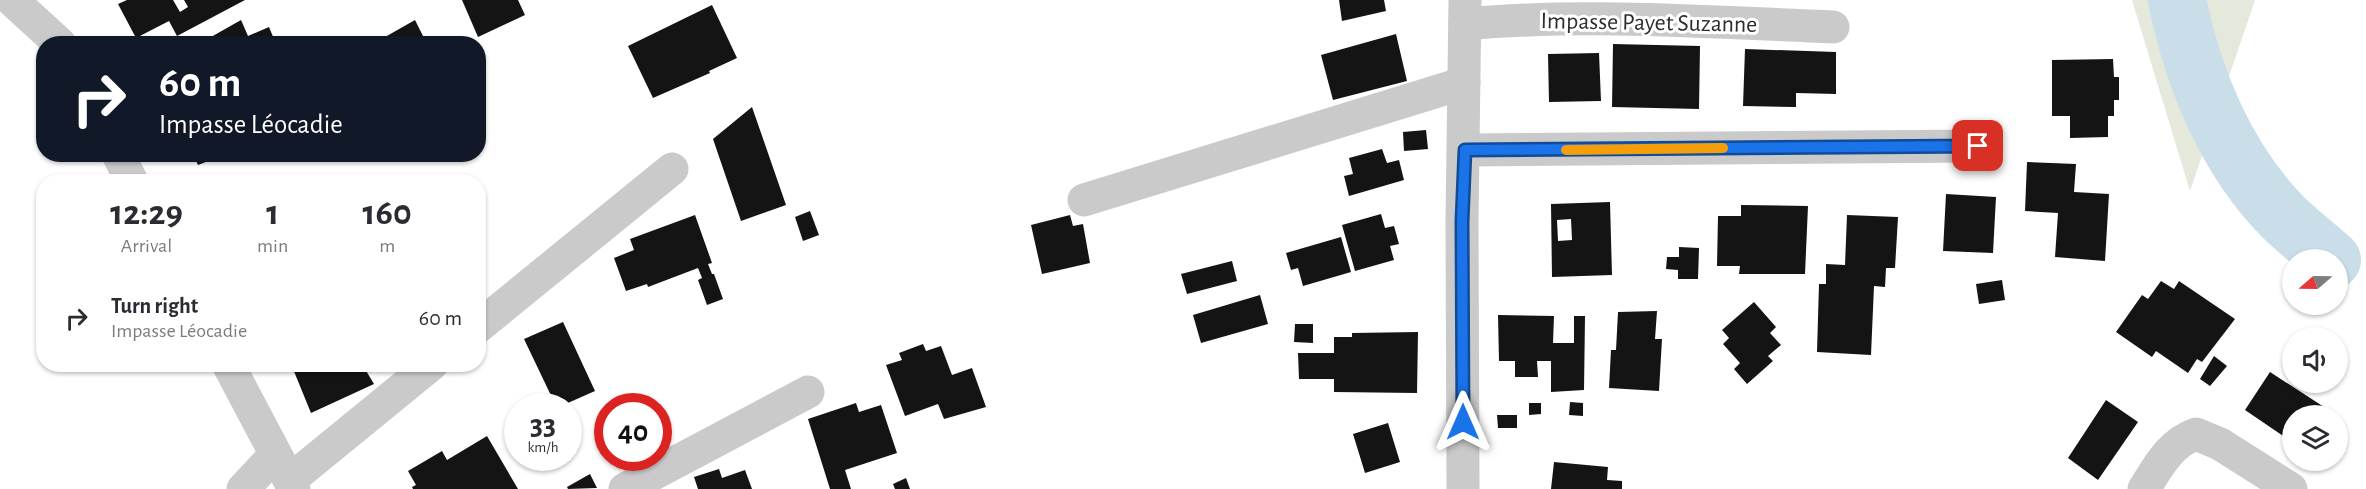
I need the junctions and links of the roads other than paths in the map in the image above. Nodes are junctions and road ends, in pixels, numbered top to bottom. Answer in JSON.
{"nodes":[{"id":1,"x":12,"y":0,"type":"edge"},
{"id":2,"x":1466,"y":12,"type":"edge"},
{"id":3,"x":1833,"y":27,"type":"dead end"},
{"id":4,"x":51,"y":36,"type":"edge"},
{"id":5,"x":1464,"y":83,"type":"junction"},
{"id":6,"x":1978,"y":146,"type":"dead end"},
{"id":7,"x":1465,"y":150,"type":"junction"},
{"id":8,"x":672,"y":169,"type":"dead end"},
{"id":9,"x":1084,"y":200,"type":"dead end"},
{"id":10,"x":486,"y":320,"type":"edge"},
{"id":11,"x":232,"y":372,"type":"edge"},
{"id":12,"x":421,"y":372,"type":"edge"},
{"id":13,"x":808,"y":392,"type":"dead end"},
{"id":14,"x":286,"y":475,"type":"edge"},
{"id":15,"x":243,"y":489,"type":"edge"},
{"id":16,"x":625,"y":489,"type":"edge"},
{"id":17,"x":1463,"y":489,"type":"edge"},
{"id":18,"x":2144,"y":489,"type":"edge"},
{"id":19,"x":2291,"y":489,"type":"edge"}],
"edges":[{"from":1,"to":4,"type":"street"},
{"from":2,"to":3,"type":"street","name":"Impasse Payet Suzanne"},
{"from":2,"to":5,"type":"street"},
{"from":5,"to":7,"type":"street"},
{"from":5,"to":9,"type":"street"},
{"from":6,"to":7,"type":"street"},
{"from":7,"to":17,"type":"street"},
{"from":8,"to":10,"type":"street"},
{"from":11,"to":14,"type":"street"},
{"from":12,"to":14,"type":"street"},
{"from":13,"to":16,"type":"street"},
{"from":14,"to":15,"type":"street"},
{"from":18,"to":19,"type":"street"}]}
